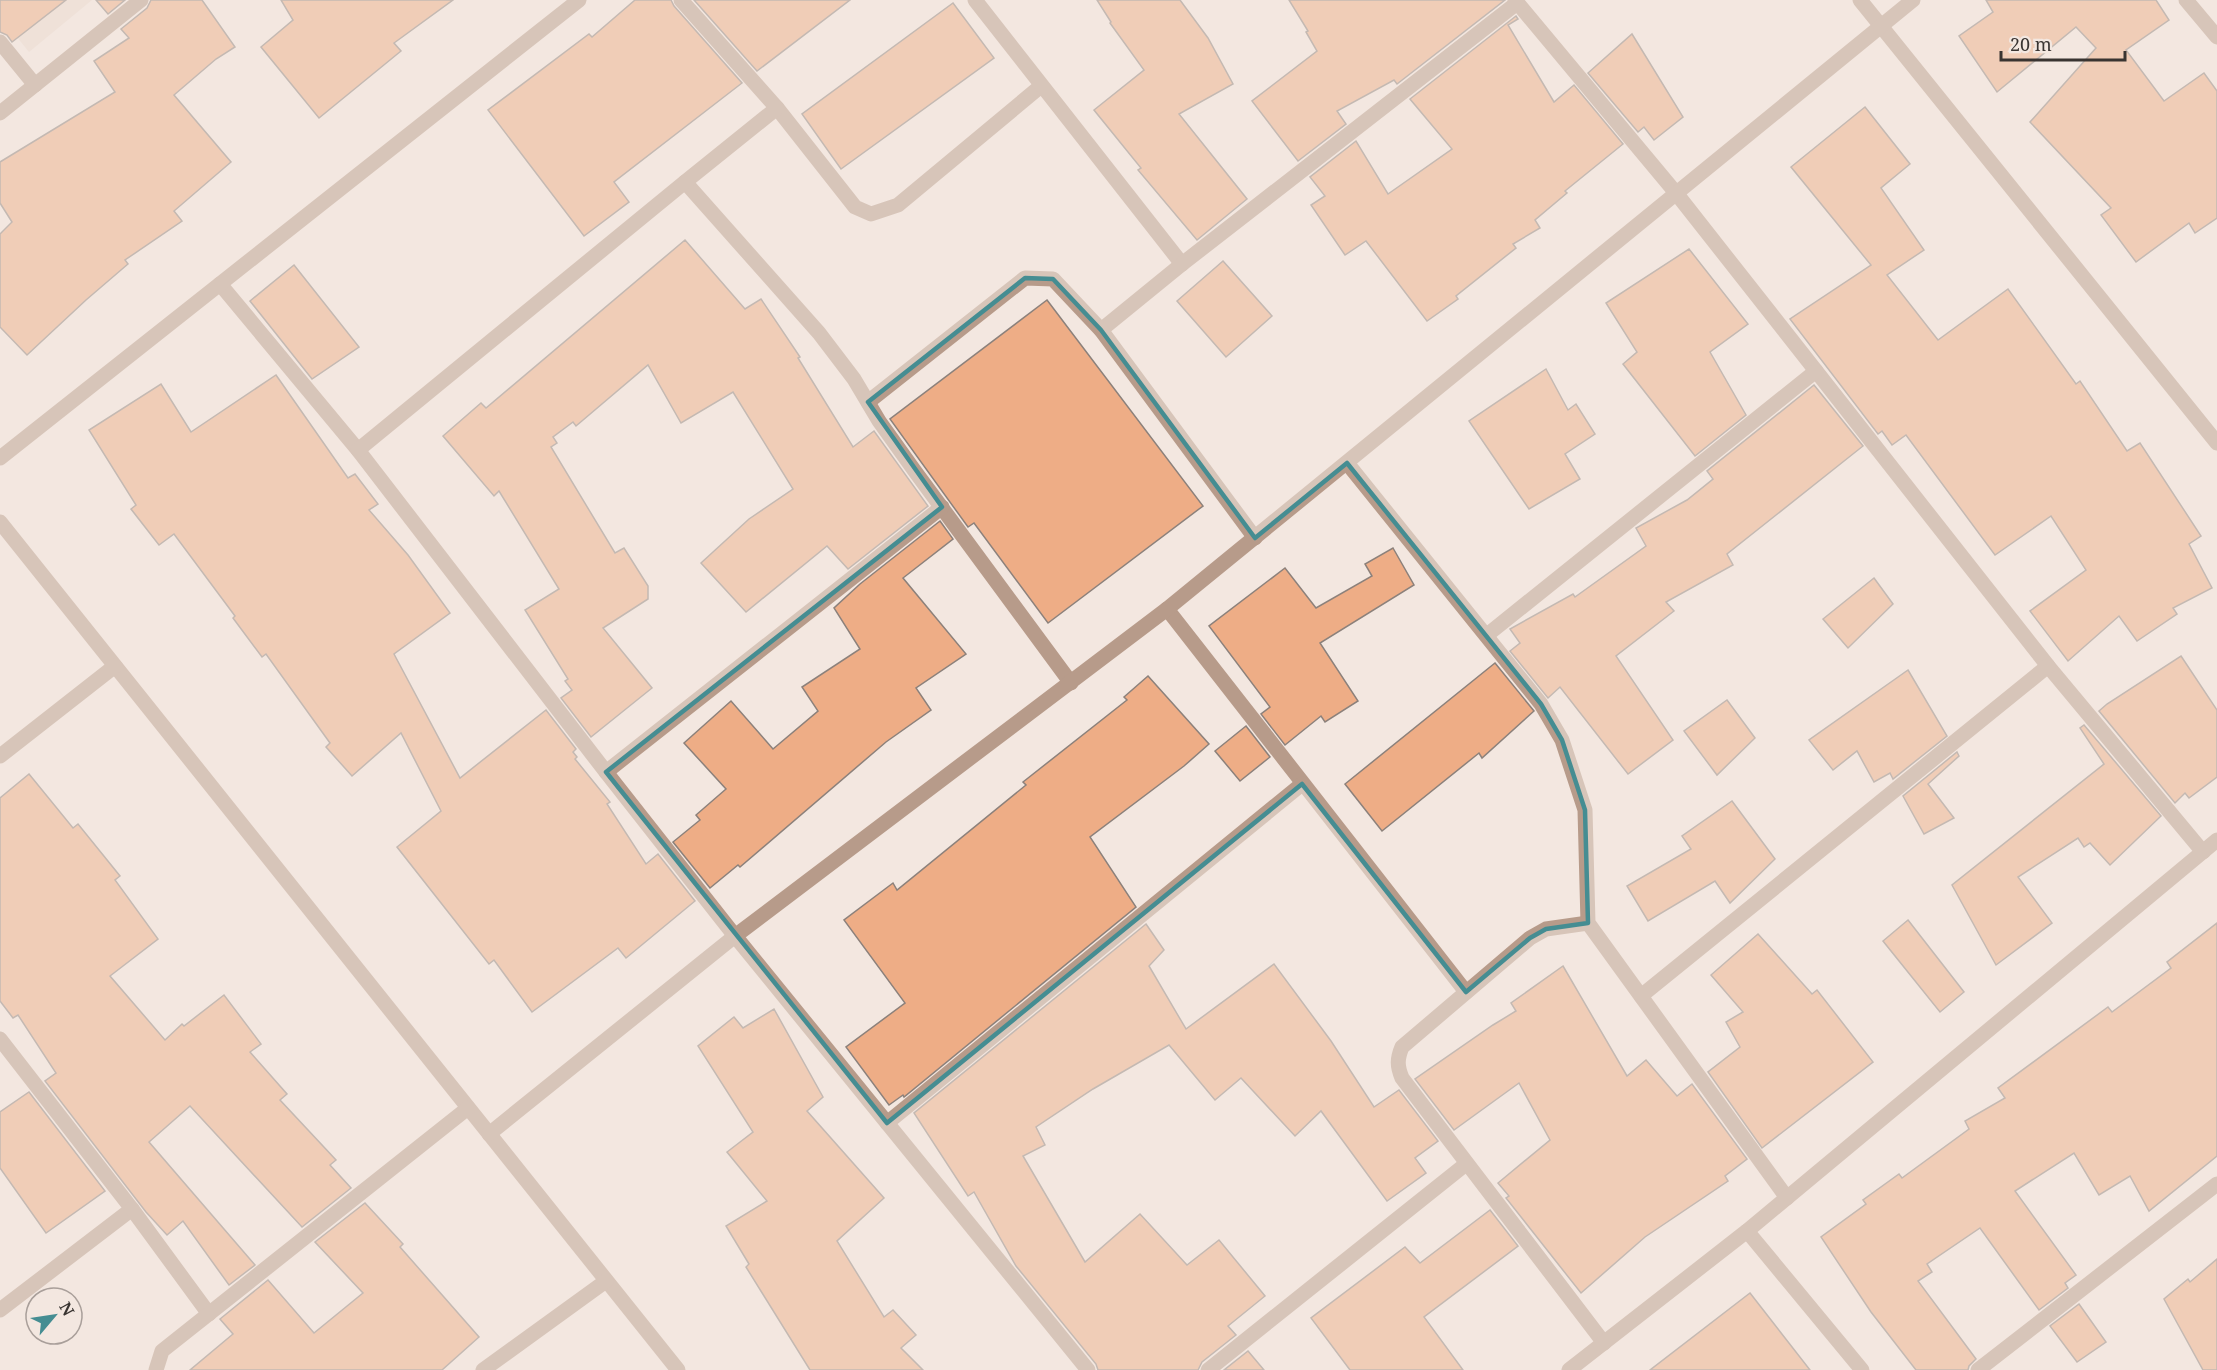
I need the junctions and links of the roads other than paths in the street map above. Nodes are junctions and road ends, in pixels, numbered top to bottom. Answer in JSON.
{"nodes":[{"id":1,"x":141,"y":0,"type":"edge"},
{"id":2,"x":579,"y":0,"type":"edge"},
{"id":3,"x":681,"y":0,"type":"edge"},
{"id":4,"x":975,"y":0,"type":"edge"},
{"id":5,"x":1860,"y":0,"type":"edge"},
{"id":6,"x":1913,"y":0,"type":"edge"},
{"id":7,"x":2186,"y":0,"type":"edge"},
{"id":8,"x":1516,"y":2,"type":"edge"},
{"id":9,"x":1880,"y":26,"type":"junction"},
{"id":10,"x":2217,"y":37,"type":"edge"},
{"id":11,"x":0,"y":42,"type":"edge"},
{"id":12,"x":35,"y":85,"type":"junction"},
{"id":13,"x":1041,"y":86,"type":"junction"},
{"id":14,"x":777,"y":108,"type":"junction"},
{"id":15,"x":0,"y":113,"type":"edge"},
{"id":16,"x":685,"y":182,"type":"junction"},
{"id":17,"x":1677,"y":193,"type":"junction"},
{"id":18,"x":1182,"y":264,"type":"junction"},
{"id":19,"x":220,"y":284,"type":"junction"},
{"id":20,"x":1101,"y":330,"type":"junction"},
{"id":21,"x":1816,"y":371,"type":"junction"},
{"id":22,"x":868,"y":402,"type":"junction"},
{"id":23,"x":2217,"y":443,"type":"edge"},
{"id":24,"x":358,"y":450,"type":"junction"},
{"id":25,"x":0,"y":458,"type":"edge"},
{"id":26,"x":1347,"y":463,"type":"junction"},
{"id":27,"x":942,"y":507,"type":"junction"},
{"id":28,"x":0,"y":522,"type":"edge"},
{"id":29,"x":1255,"y":538,"type":"junction"},
{"id":30,"x":1167,"y":609,"type":"junction"},
{"id":31,"x":1487,"y":635,"type":"junction"},
{"id":32,"x":115,"y":666,"type":"junction"},
{"id":33,"x":2048,"y":666,"type":"junction"},
{"id":34,"x":1071,"y":683,"type":"junction"},
{"id":35,"x":0,"y":756,"type":"edge"},
{"id":36,"x":606,"y":772,"type":"junction"},
{"id":37,"x":1302,"y":784,"type":"junction"},
{"id":38,"x":2217,"y":840,"type":"edge"},
{"id":39,"x":2203,"y":852,"type":"junction"},
{"id":40,"x":1588,"y":923,"type":"junction"},
{"id":41,"x":735,"y":936,"type":"junction"},
{"id":42,"x":1466,"y":992,"type":"junction"},
{"id":43,"x":1641,"y":996,"type":"junction"},
{"id":44,"x":0,"y":1040,"type":"edge"},
{"id":45,"x":468,"y":1108,"type":"junction"},
{"id":46,"x":887,"y":1123,"type":"junction"},
{"id":47,"x":489,"y":1134,"type":"junction"},
{"id":48,"x":1466,"y":1164,"type":"junction"},
{"id":49,"x":2217,"y":1184,"type":"edge"},
{"id":50,"x":1788,"y":1198,"type":"junction"},
{"id":51,"x":132,"y":1209,"type":"junction"},
{"id":52,"x":1747,"y":1232,"type":"junction"},
{"id":53,"x":606,"y":1281,"type":"junction"},
{"id":54,"x":0,"y":1310,"type":"edge"},
{"id":55,"x":209,"y":1314,"type":"junction"},
{"id":56,"x":1604,"y":1343,"type":"junction"},
{"id":57,"x":156,"y":1370,"type":"edge"},
{"id":58,"x":483,"y":1370,"type":"edge"},
{"id":59,"x":678,"y":1370,"type":"edge"},
{"id":60,"x":1088,"y":1370,"type":"edge"},
{"id":61,"x":1208,"y":1370,"type":"edge"},
{"id":62,"x":1569,"y":1370,"type":"edge"},
{"id":63,"x":1862,"y":1370,"type":"edge"},
{"id":64,"x":1978,"y":1370,"type":"edge"}],
"edges":[{"from":1,"to":12,"type":"street"},
{"from":2,"to":19,"type":"street"},
{"from":3,"to":14,"type":"street"},
{"from":4,"to":13,"type":"street"},
{"from":5,"to":9,"type":"street"},
{"from":6,"to":9,"type":"street"},
{"from":7,"to":10,"type":"street"},
{"from":8,"to":17,"type":"street"},
{"from":8,"to":18,"type":"street"},
{"from":9,"to":17,"type":"street"},
{"from":9,"to":23,"type":"street"},
{"from":11,"to":12,"type":"street"},
{"from":12,"to":15,"type":"street"},
{"from":13,"to":14,"type":"street"},
{"from":13,"to":18,"type":"street"},
{"from":14,"to":16,"type":"street"},
{"from":16,"to":22,"type":"street"},
{"from":16,"to":24,"type":"street"},
{"from":17,"to":21,"type":"street"},
{"from":17,"to":26,"type":"street"},
{"from":18,"to":20,"type":"street"},
{"from":19,"to":24,"type":"street"},
{"from":19,"to":25,"type":"street"},
{"from":20,"to":22,"type":"street"},
{"from":20,"to":29,"type":"street"},
{"from":21,"to":31,"type":"street"},
{"from":21,"to":33,"type":"street"},
{"from":22,"to":27,"type":"street"},
{"from":24,"to":36,"type":"street"},
{"from":26,"to":29,"type":"street"},
{"from":26,"to":31,"type":"street"},
{"from":27,"to":34,"type":"street"},
{"from":27,"to":36,"type":"street"},
{"from":28,"to":32,"type":"street"},
{"from":29,"to":30,"type":"street"},
{"from":30,"to":34,"type":"street"},
{"from":30,"to":37,"type":"street"},
{"from":31,"to":40,"type":"street"},
{"from":32,"to":35,"type":"street"},
{"from":32,"to":45,"type":"street"},
{"from":33,"to":39,"type":"street"},
{"from":33,"to":43,"type":"street"},
{"from":34,"to":41,"type":"street"},
{"from":36,"to":41,"type":"street"},
{"from":37,"to":42,"type":"street"},
{"from":37,"to":46,"type":"street"},
{"from":38,"to":39,"type":"street"},
{"from":39,"to":50,"type":"street"},
{"from":40,"to":42,"type":"street"},
{"from":40,"to":43,"type":"street"},
{"from":41,"to":46,"type":"street"},
{"from":41,"to":47,"type":"street"},
{"from":42,"to":48,"type":"street"},
{"from":43,"to":50,"type":"street"},
{"from":44,"to":51,"type":"street"},
{"from":45,"to":47,"type":"street"},
{"from":45,"to":55,"type":"street"},
{"from":46,"to":60,"type":"street"},
{"from":47,"to":53,"type":"street"},
{"from":48,"to":56,"type":"street"},
{"from":48,"to":61,"type":"street"},
{"from":49,"to":64,"type":"street"},
{"from":50,"to":52,"type":"street"},
{"from":51,"to":54,"type":"street"},
{"from":51,"to":55,"type":"street"},
{"from":52,"to":56,"type":"street"},
{"from":52,"to":63,"type":"street"},
{"from":53,"to":58,"type":"street"},
{"from":53,"to":59,"type":"street"},
{"from":55,"to":57,"type":"street"},
{"from":56,"to":62,"type":"street"}]}
